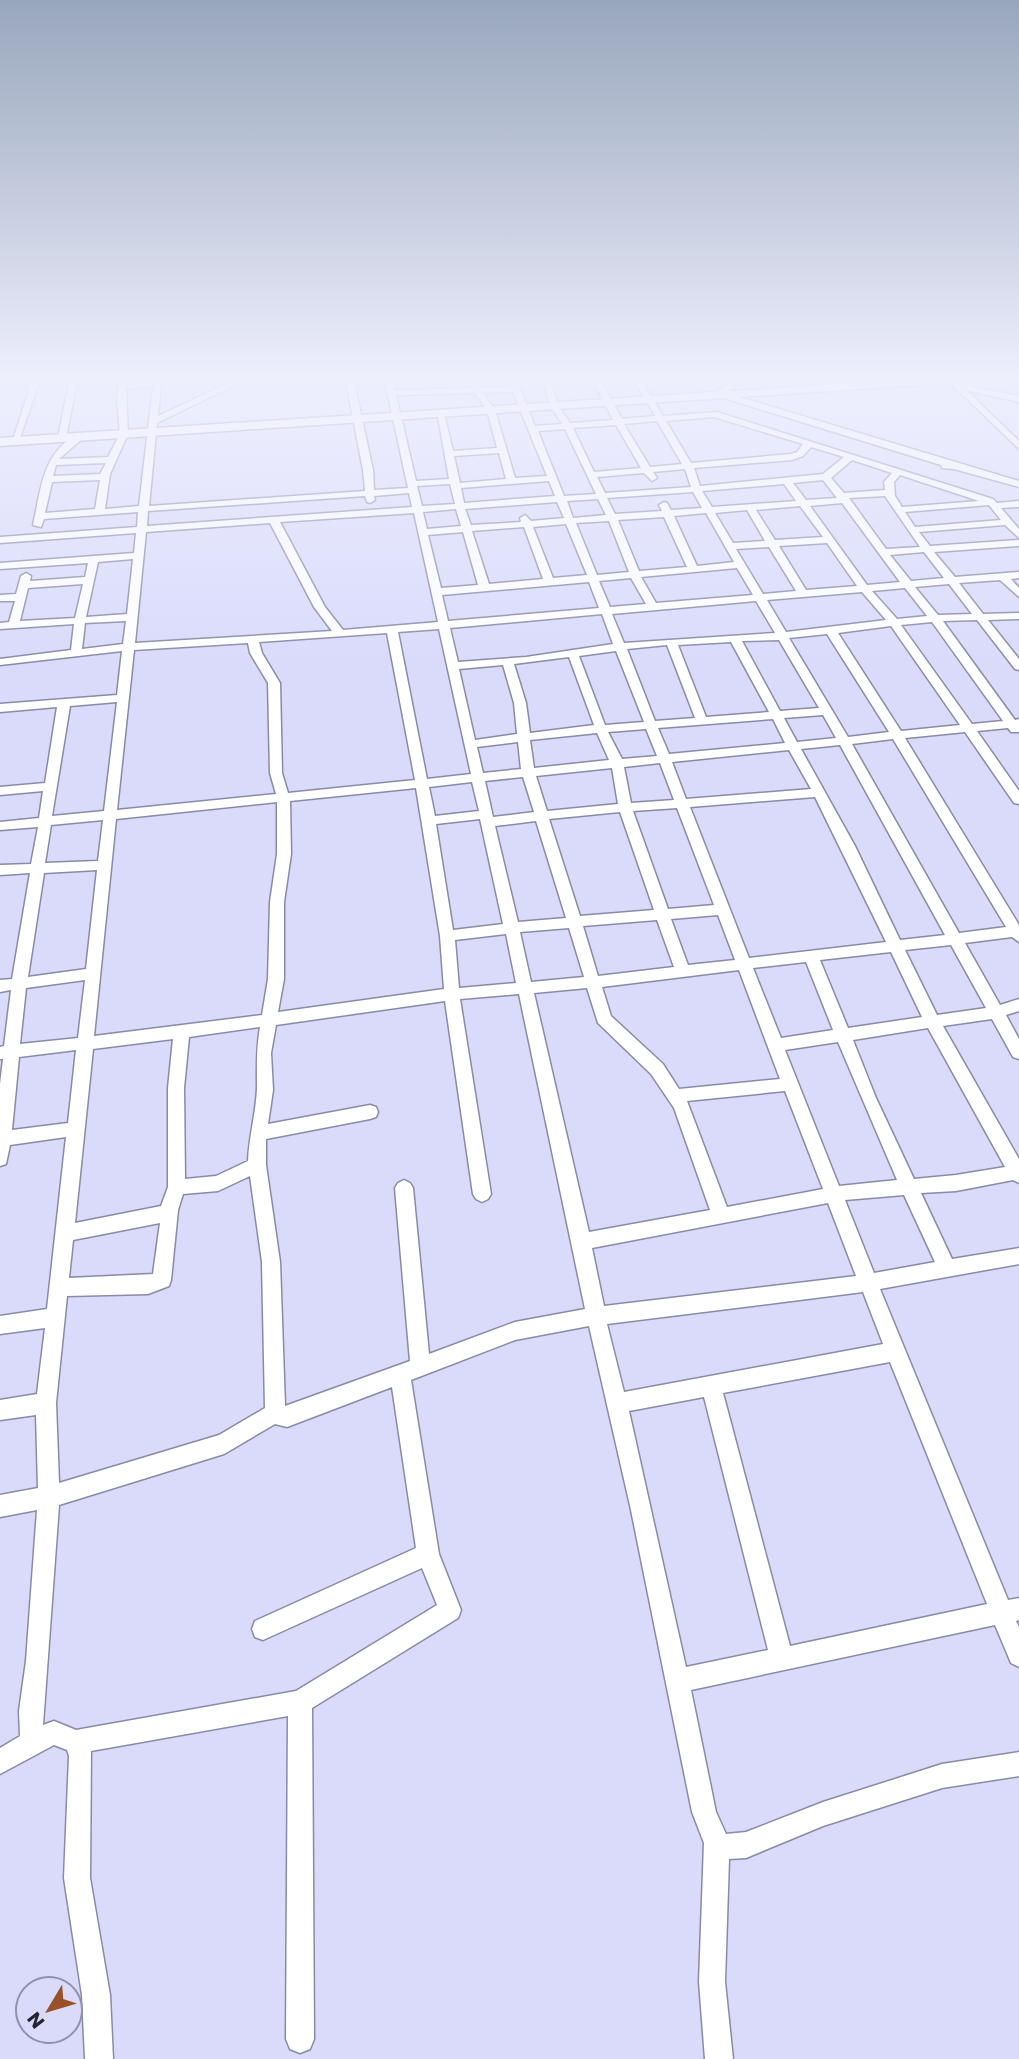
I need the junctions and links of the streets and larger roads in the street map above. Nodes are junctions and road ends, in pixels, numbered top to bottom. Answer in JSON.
{"nodes":[{"id":1,"x":50,"y":473,"type":"edge"},
{"id":2,"x":107,"y":473,"type":"edge"},
{"id":3,"x":147,"y":473,"type":"edge"},
{"id":4,"x":366,"y":473,"type":"edge"},
{"id":5,"x":409,"y":473,"type":"edge"},
{"id":6,"x":453,"y":473,"type":"edge"},
{"id":7,"x":508,"y":473,"type":"edge"},
{"id":8,"x":551,"y":473,"type":"edge"},
{"id":9,"x":618,"y":473,"type":"edge"},
{"id":10,"x":649,"y":473,"type":"edge"},
{"id":11,"x":691,"y":473,"type":"edge"},
{"id":12,"x":830,"y":473,"type":"edge"},
{"id":13,"x":897,"y":473,"type":"edge"},
{"id":14,"x":901,"y":473,"type":"edge"},
{"id":15,"x":928,"y":473,"type":"edge"},
{"id":16,"x":980,"y":473,"type":"edge"},
{"id":17,"x":590,"y":475,"type":"joint"},
{"id":18,"x":105,"y":477,"type":"junction"},
{"id":19,"x":825,"y":477,"type":"junction"},
{"id":20,"x":553,"y":478,"type":"junction"},
{"id":21,"x":48,"y":479,"type":"junction"},
{"id":22,"x":917,"y":479,"type":"junction"},
{"id":23,"x":511,"y":481,"type":"junction"},
{"id":24,"x":787,"y":481,"type":"junction"},
{"id":25,"x":455,"y":483,"type":"junction"},
{"id":26,"x":1019,"y":484,"type":"edge"},
{"id":27,"x":412,"y":487,"type":"junction"},
{"id":28,"x":696,"y":489,"type":"junction"},
{"id":29,"x":369,"y":492,"type":"junction"},
{"id":30,"x":658,"y":492,"type":"junction"},
{"id":31,"x":889,"y":493,"type":"junction"},
{"id":32,"x":600,"y":496,"type":"junction"},
{"id":33,"x":843,"y":498,"type":"junction"},
{"id":34,"x":561,"y":499,"type":"junction"},
{"id":35,"x":518,"y":502,"type":"junction"},
{"id":36,"x":805,"y":503,"type":"junction"},
{"id":37,"x":199,"y":504,"type":"junction"},
{"id":38,"x":994,"y":504,"type":"junction"},
{"id":39,"x":1019,"y":504,"type":"edge"},
{"id":40,"x":460,"y":506,"type":"junction"},
{"id":41,"x":750,"y":508,"type":"junction"},
{"id":42,"x":142,"y":509,"type":"junction"},
{"id":43,"x":417,"y":510,"type":"junction"},
{"id":44,"x":899,"y":510,"type":"junction"},
{"id":45,"x":100,"y":511,"type":"junction"},
{"id":46,"x":709,"y":511,"type":"junction"},
{"id":47,"x":371,"y":513,"type":"junction"},
{"id":48,"x":667,"y":513,"type":"junction"},
{"id":49,"x":40,"y":516,"type":"junction"},
{"id":50,"x":611,"y":518,"type":"junction"},
{"id":51,"x":273,"y":520,"type":"junction"},
{"id":52,"x":570,"y":521,"type":"junction"},
{"id":53,"x":1008,"y":522,"type":"junction"},
{"id":54,"x":528,"y":525,"type":"junction"},
{"id":55,"x":196,"y":526,"type":"junction"},
{"id":56,"x":468,"y":529,"type":"junction"},
{"id":57,"x":141,"y":530,"type":"junction"},
{"id":58,"x":912,"y":530,"type":"junction"},
{"id":59,"x":107,"y":532,"type":"junction"},
{"id":60,"x":423,"y":532,"type":"junction"},
{"id":61,"x":1019,"y":535,"type":"edge"},
{"id":62,"x":35,"y":537,"type":"junction"},
{"id":63,"x":0,"y":540,"type":"edge"},
{"id":64,"x":830,"y":540,"type":"junction"},
{"id":65,"x":1019,"y":543,"type":"edge"},
{"id":66,"x":772,"y":544,"type":"junction"},
{"id":67,"x":729,"y":546,"type":"junction"},
{"id":68,"x":929,"y":549,"type":"junction"},
{"id":69,"x":884,"y":552,"type":"junction"},
{"id":70,"x":138,"y":556,"type":"junction"},
{"id":71,"x":97,"y":559,"type":"junction"},
{"id":72,"x":29,"y":564,"type":"junction"},
{"id":73,"x":740,"y":565,"type":"junction"},
{"id":74,"x":0,"y":566,"type":"edge"},
{"id":75,"x":693,"y":569,"type":"junction"},
{"id":76,"x":635,"y":575,"type":"junction"},
{"id":77,"x":1019,"y":575,"type":"edge"},
{"id":78,"x":1003,"y":577,"type":"junction"},
{"id":79,"x":593,"y":578,"type":"junction"},
{"id":80,"x":91,"y":580,"type":"junction"},
{"id":81,"x":548,"y":581,"type":"junction"},
{"id":82,"x":955,"y":581,"type":"junction"},
{"id":83,"x":909,"y":585,"type":"junction"},
{"id":84,"x":484,"y":586,"type":"junction"},
{"id":85,"x":866,"y":589,"type":"junction"},
{"id":86,"x":22,"y":591,"type":"junction"},
{"id":87,"x":436,"y":592,"type":"junction"},
{"id":88,"x":803,"y":594,"type":"junction"},
{"id":89,"x":1019,"y":594,"type":"edge"},
{"id":90,"x":0,"y":598,"type":"edge"},
{"id":91,"x":759,"y":598,"type":"junction"},
{"id":92,"x":653,"y":607,"type":"junction"},
{"id":93,"x":606,"y":611,"type":"junction"},
{"id":94,"x":1019,"y":616,"type":"edge"},
{"id":95,"x":131,"y":617,"type":"junction"},
{"id":96,"x":979,"y":617,"type":"junction"},
{"id":97,"x":935,"y":618,"type":"junction"},
{"id":98,"x":80,"y":620,"type":"junction"},
{"id":99,"x":895,"y":624,"type":"junction"},
{"id":100,"x":14,"y":625,"type":"junction"},
{"id":101,"x":443,"y":625,"type":"junction"},
{"id":102,"x":0,"y":626,"type":"edge"},
{"id":103,"x":391,"y":630,"type":"junction"},
{"id":104,"x":831,"y":631,"type":"junction"},
{"id":105,"x":340,"y":634,"type":"junction"},
{"id":106,"x":782,"y":636,"type":"junction"},
{"id":107,"x":735,"y":639,"type":"junction"},
{"id":108,"x":254,"y":640,"type":"junction"},
{"id":109,"x":671,"y":642,"type":"junction"},
{"id":110,"x":128,"y":647,"type":"junction"},
{"id":111,"x":621,"y":647,"type":"junction"},
{"id":112,"x":76,"y":653,"type":"junction"},
{"id":113,"x":573,"y":654,"type":"junction"},
{"id":114,"x":507,"y":661,"type":"junction"},
{"id":115,"x":0,"y":662,"type":"edge"},
{"id":116,"x":452,"y":666,"type":"junction"},
{"id":117,"x":1019,"y":667,"type":"edge"},
{"id":118,"x":122,"y":698,"type":"junction"},
{"id":119,"x":64,"y":703,"type":"junction"},
{"id":120,"x":0,"y":708,"type":"edge"},
{"id":121,"x":826,"y":711,"type":"junction"},
{"id":122,"x":776,"y":715,"type":"junction"},
{"id":123,"x":702,"y":721,"type":"junction"},
{"id":124,"x":652,"y":725,"type":"junction"},
{"id":125,"x":1016,"y":727,"type":"edge"},
{"id":126,"x":968,"y":728,"type":"junction"},
{"id":127,"x":601,"y":729,"type":"junction"},
{"id":128,"x":897,"y":735,"type":"junction"},
{"id":129,"x":524,"y":737,"type":"junction"},
{"id":130,"x":844,"y":741,"type":"junction"},
{"id":131,"x":470,"y":744,"type":"junction"},
{"id":132,"x":793,"y":746,"type":"junction"},
{"id":133,"x":666,"y":758,"type":"junction"},
{"id":134,"x":617,"y":763,"type":"junction"},
{"id":135,"x":528,"y":772,"type":"junction"},
{"id":136,"x":477,"y":777,"type":"junction"},
{"id":137,"x":421,"y":782,"type":"junction"},
{"id":138,"x":52,"y":786,"type":"junction"},
{"id":139,"x":0,"y":791,"type":"edge"},
{"id":140,"x":819,"y":793,"type":"junction"},
{"id":141,"x":283,"y":796,"type":"junction"},
{"id":142,"x":1019,"y":800,"type":"edge"},
{"id":143,"x":684,"y":804,"type":"junction"},
{"id":144,"x":625,"y":807,"type":"junction"},
{"id":145,"x":110,"y":813,"type":"junction"},
{"id":146,"x":543,"y":817,"type":"junction"},
{"id":147,"x":487,"y":818,"type":"junction"},
{"id":148,"x":429,"y":821,"type":"junction"},
{"id":149,"x":47,"y":822,"type":"junction"},
{"id":150,"x":0,"y":826,"type":"edge"},
{"id":151,"x":104,"y":865,"type":"junction"},
{"id":152,"x":39,"y":867,"type":"junction"},
{"id":153,"x":0,"y":870,"type":"edge"},
{"id":154,"x":724,"y":909,"type":"junction"},
{"id":155,"x":663,"y":915,"type":"junction"},
{"id":156,"x":575,"y":922,"type":"junction"},
{"id":157,"x":511,"y":927,"type":"junction"},
{"id":158,"x":1018,"y":934,"type":"edge"},
{"id":159,"x":447,"y":936,"type":"junction"},
{"id":160,"x":956,"y":939,"type":"junction"},
{"id":161,"x":895,"y":946,"type":"junction"},
{"id":162,"x":811,"y":956,"type":"junction"},
{"id":163,"x":746,"y":964,"type":"junction"},
{"id":164,"x":683,"y":972,"type":"junction"},
{"id":165,"x":91,"y":974,"type":"junction"},
{"id":166,"x":594,"y":982,"type":"junction"},
{"id":167,"x":19,"y":984,"type":"junction"},
{"id":168,"x":0,"y":986,"type":"edge"},
{"id":169,"x":523,"y":987,"type":"junction"},
{"id":170,"x":452,"y":994,"type":"junction"},
{"id":171,"x":1019,"y":1005,"type":"edge"},
{"id":172,"x":996,"y":1012,"type":"junction"},
{"id":173,"x":267,"y":1018,"type":"junction"},
{"id":174,"x":932,"y":1021,"type":"junction"},
{"id":175,"x":182,"y":1032,"type":"junction"},
{"id":176,"x":842,"y":1034,"type":"junction"},
{"id":177,"x":84,"y":1044,"type":"junction"},
{"id":178,"x":777,"y":1045,"type":"junction"},
{"id":179,"x":6,"y":1053,"type":"edge"},
{"id":180,"x":1019,"y":1053,"type":"edge"},
{"id":181,"x":792,"y":1084,"type":"junction"},
{"id":182,"x":675,"y":1096,"type":"junction"},
{"id":183,"x":370,"y":1112,"type":"dead end"},
{"id":184,"x":77,"y":1129,"type":"junction"},
{"id":185,"x":258,"y":1133,"type":"junction"},
{"id":186,"x":2,"y":1139,"type":"edge"},
{"id":187,"x":0,"y":1159,"type":"edge"},
{"id":188,"x":257,"y":1165,"type":"junction"},
{"id":189,"x":1019,"y":1173,"type":"edge"},
{"id":190,"x":177,"y":1187,"type":"junction"},
{"id":191,"x":910,"y":1187,"type":"junction"},
{"id":192,"x":404,"y":1188,"type":"dead end"},
{"id":193,"x":482,"y":1194,"type":"dead end"},
{"id":194,"x":835,"y":1195,"type":"junction"},
{"id":195,"x":170,"y":1212,"type":"junction"},
{"id":196,"x":722,"y":1217,"type":"junction"},
{"id":197,"x":65,"y":1233,"type":"junction"},
{"id":198,"x":582,"y":1242,"type":"junction"},
{"id":199,"x":1019,"y":1256,"type":"edge"},
{"id":200,"x":947,"y":1268,"type":"junction"},
{"id":201,"x":868,"y":1283,"type":"junction"},
{"id":202,"x":60,"y":1287,"type":"junction"},
{"id":203,"x":596,"y":1316,"type":"junction"},
{"id":204,"x":56,"y":1317,"type":"junction"},
{"id":205,"x":0,"y":1325,"type":"edge"},
{"id":206,"x":894,"y":1352,"type":"junction"},
{"id":207,"x":410,"y":1370,"type":"junction"},
{"id":208,"x":711,"y":1386,"type":"junction"},
{"id":209,"x":46,"y":1403,"type":"junction"},
{"id":210,"x":618,"y":1403,"type":"junction"},
{"id":211,"x":0,"y":1410,"type":"edge"},
{"id":212,"x":275,"y":1414,"type":"junction"},
{"id":213,"x":49,"y":1497,"type":"junction"},
{"id":214,"x":0,"y":1506,"type":"edge"},
{"id":215,"x":428,"y":1554,"type":"junction"},
{"id":216,"x":1010,"y":1611,"type":"edge"},
{"id":217,"x":263,"y":1629,"type":"dead end"},
{"id":218,"x":1019,"y":1655,"type":"edge"},
{"id":219,"x":782,"y":1658,"type":"junction"},
{"id":220,"x":677,"y":1681,"type":"junction"},
{"id":221,"x":300,"y":1702,"type":"junction"},
{"id":222,"x":32,"y":1742,"type":"junction"},
{"id":223,"x":76,"y":1742,"type":"junction"},
{"id":224,"x":0,"y":1762,"type":"edge"},
{"id":225,"x":1019,"y":1764,"type":"edge"},
{"id":226,"x":717,"y":1843,"type":"junction"},
{"id":227,"x":300,"y":2039,"type":"dead end"},
{"id":228,"x":99,"y":2059,"type":"edge"},
{"id":229,"x":719,"y":2059,"type":"edge"}],
"edges":[{"from":1,"to":21,"type":"street"},
{"from":2,"to":18,"type":"street"},
{"from":3,"to":42,"type":"street"},
{"from":4,"to":29,"type":"street"},
{"from":5,"to":27,"type":"street"},
{"from":6,"to":25,"type":"street"},
{"from":7,"to":23,"type":"street"},
{"from":8,"to":20,"type":"street"},
{"from":9,"to":17,"type":"street"},
{"from":10,"to":30,"type":"street"},
{"from":11,"to":28,"type":"street"},
{"from":12,"to":19,"type":"street"},
{"from":13,"to":31,"type":"street"},
{"from":14,"to":22,"type":"street"},
{"from":15,"to":22,"type":"street"},
{"from":16,"to":26,"type":"street"},
{"from":17,"to":32,"type":"street"},
{"from":18,"to":21,"type":"street"},
{"from":18,"to":45,"type":"street"},
{"from":19,"to":24,"type":"street"},
{"from":19,"to":33,"type":"street"},
{"from":20,"to":23,"type":"street"},
{"from":20,"to":34,"type":"street"},
{"from":21,"to":49,"type":"street"},
{"from":22,"to":38,"type":"street"},
{"from":23,"to":25,"type":"street"},
{"from":24,"to":28,"type":"street"},
{"from":24,"to":36,"type":"street"},
{"from":25,"to":27,"type":"street"},
{"from":25,"to":40,"type":"street"},
{"from":27,"to":29,"type":"street"},
{"from":27,"to":43,"type":"street"},
{"from":28,"to":30,"type":"street"},
{"from":28,"to":46,"type":"street"},
{"from":29,"to":37,"type":"street"},
{"from":29,"to":47,"type":"street"},
{"from":30,"to":32,"type":"street"},
{"from":30,"to":48,"type":"street"},
{"from":31,"to":33,"type":"street"},
{"from":31,"to":44,"type":"street"},
{"from":32,"to":34,"type":"street"},
{"from":32,"to":50,"type":"street"},
{"from":33,"to":36,"type":"street"},
{"from":33,"to":69,"type":"street"},
{"from":34,"to":35,"type":"street"},
{"from":34,"to":52,"type":"street"},
{"from":35,"to":40,"type":"street"},
{"from":35,"to":54,"type":"street"},
{"from":36,"to":41,"type":"street"},
{"from":36,"to":64,"type":"street"},
{"from":37,"to":42,"type":"street"},
{"from":37,"to":55,"type":"street"},
{"from":38,"to":39,"type":"street"},
{"from":38,"to":44,"type":"street"},
{"from":38,"to":53,"type":"street"},
{"from":40,"to":43,"type":"street"},
{"from":40,"to":56,"type":"street"},
{"from":41,"to":46,"type":"street"},
{"from":41,"to":66,"type":"street"},
{"from":42,"to":45,"type":"street"},
{"from":42,"to":57,"type":"street"},
{"from":43,"to":47,"type":"street"},
{"from":43,"to":60,"type":"street"},
{"from":44,"to":58,"type":"street"},
{"from":45,"to":49,"type":"street"},
{"from":46,"to":48,"type":"street"},
{"from":46,"to":67,"type":"street"},
{"from":47,"to":51,"type":"street"},
{"from":48,"to":50,"type":"street"},
{"from":48,"to":75,"type":"street"},
{"from":49,"to":62,"type":"street"},
{"from":50,"to":52,"type":"street"},
{"from":50,"to":76,"type":"street"},
{"from":51,"to":55,"type":"street"},
{"from":51,"to":105,"type":"street"},
{"from":52,"to":54,"type":"street"},
{"from":52,"to":79,"type":"street"},
{"from":53,"to":58,"type":"street"},
{"from":53,"to":61,"type":"street"},
{"from":54,"to":56,"type":"street"},
{"from":54,"to":81,"type":"street"},
{"from":55,"to":57,"type":"street"},
{"from":56,"to":60,"type":"street"},
{"from":56,"to":84,"type":"street"},
{"from":57,"to":59,"type":"street"},
{"from":57,"to":70,"type":"street"},
{"from":58,"to":68,"type":"street"},
{"from":59,"to":62,"type":"street"},
{"from":59,"to":71,"type":"street"},
{"from":60,"to":87,"type":"street"},
{"from":62,"to":63,"type":"street"},
{"from":64,"to":66,"type":"street"},
{"from":64,"to":85,"type":"street"},
{"from":65,"to":68,"type":"street"},
{"from":66,"to":67,"type":"street"},
{"from":66,"to":88,"type":"street"},
{"from":67,"to":73,"type":"street"},
{"from":68,"to":69,"type":"street"},
{"from":68,"to":82,"type":"street"},
{"from":69,"to":83,"type":"street"},
{"from":70,"to":71,"type":"street"},
{"from":70,"to":95,"type":"street"},
{"from":71,"to":72,"type":"street"},
{"from":71,"to":80,"type":"street"},
{"from":72,"to":74,"type":"street"},
{"from":72,"to":86,"type":"street"},
{"from":73,"to":75,"type":"street"},
{"from":73,"to":91,"type":"street"},
{"from":75,"to":76,"type":"street"},
{"from":76,"to":79,"type":"street"},
{"from":76,"to":92,"type":"street"},
{"from":77,"to":78,"type":"street"},
{"from":78,"to":82,"type":"street"},
{"from":78,"to":89,"type":"street"},
{"from":79,"to":81,"type":"street"},
{"from":79,"to":93,"type":"street"},
{"from":80,"to":86,"type":"street"},
{"from":80,"to":98,"type":"street"},
{"from":81,"to":84,"type":"street"},
{"from":82,"to":83,"type":"street"},
{"from":82,"to":96,"type":"street"},
{"from":83,"to":85,"type":"street"},
{"from":83,"to":97,"type":"street"},
{"from":84,"to":87,"type":"street"},
{"from":85,"to":88,"type":"street"},
{"from":85,"to":99,"type":"street"},
{"from":86,"to":90,"type":"street"},
{"from":86,"to":100,"type":"street"},
{"from":87,"to":101,"type":"street"},
{"from":88,"to":91,"type":"street"},
{"from":91,"to":92,"type":"street"},
{"from":91,"to":106,"type":"street"},
{"from":92,"to":93,"type":"street"},
{"from":93,"to":101,"type":"street"},
{"from":93,"to":111,"type":"street"},
{"from":94,"to":96,"type":"street"},
{"from":95,"to":98,"type":"street"},
{"from":95,"to":110,"type":"street"},
{"from":96,"to":97,"type":"street"},
{"from":96,"to":117,"type":"street"},
{"from":97,"to":99,"type":"street"},
{"from":97,"to":125,"type":"street"},
{"from":98,"to":100,"type":"street"},
{"from":98,"to":112,"type":"street"},
{"from":99,"to":104,"type":"street"},
{"from":99,"to":126,"type":"street"},
{"from":100,"to":102,"type":"street"},
{"from":101,"to":103,"type":"street"},
{"from":101,"to":116,"type":"street"},
{"from":103,"to":105,"type":"street"},
{"from":103,"to":137,"type":"street"},
{"from":104,"to":106,"type":"street"},
{"from":104,"to":128,"type":"street"},
{"from":105,"to":108,"type":"street"},
{"from":106,"to":107,"type":"street"},
{"from":106,"to":121,"type":"street"},
{"from":107,"to":109,"type":"street"},
{"from":107,"to":122,"type":"street"},
{"from":108,"to":110,"type":"street"},
{"from":108,"to":141,"type":"street"},
{"from":109,"to":111,"type":"street"},
{"from":109,"to":123,"type":"street"},
{"from":110,"to":112,"type":"street"},
{"from":110,"to":118,"type":"street"},
{"from":111,"to":113,"type":"street"},
{"from":111,"to":124,"type":"street"},
{"from":112,"to":115,"type":"street"},
{"from":113,"to":114,"type":"street"},
{"from":113,"to":127,"type":"street"},
{"from":114,"to":116,"type":"street"},
{"from":114,"to":129,"type":"street"},
{"from":116,"to":131,"type":"street"},
{"from":118,"to":119,"type":"street"},
{"from":118,"to":145,"type":"street"},
{"from":119,"to":120,"type":"street"},
{"from":119,"to":138,"type":"street"},
{"from":121,"to":122,"type":"street"},
{"from":121,"to":130,"type":"street"},
{"from":122,"to":123,"type":"street"},
{"from":122,"to":132,"type":"street"},
{"from":123,"to":124,"type":"street"},
{"from":124,"to":127,"type":"street"},
{"from":124,"to":133,"type":"street"},
{"from":125,"to":126,"type":"street"},
{"from":126,"to":128,"type":"street"},
{"from":126,"to":142,"type":"street"},
{"from":127,"to":129,"type":"street"},
{"from":127,"to":134,"type":"street"},
{"from":128,"to":130,"type":"street"},
{"from":128,"to":158,"type":"street"},
{"from":129,"to":131,"type":"street"},
{"from":129,"to":135,"type":"street"},
{"from":130,"to":132,"type":"street"},
{"from":130,"to":160,"type":"street"},
{"from":131,"to":136,"type":"street"},
{"from":132,"to":133,"type":"street"},
{"from":132,"to":140,"type":"street"},
{"from":133,"to":134,"type":"street"},
{"from":133,"to":143,"type":"street"},
{"from":134,"to":135,"type":"street"},
{"from":134,"to":144,"type":"street"},
{"from":135,"to":136,"type":"street"},
{"from":135,"to":146,"type":"street"},
{"from":136,"to":137,"type":"street"},
{"from":136,"to":147,"type":"street"},
{"from":137,"to":141,"type":"street"},
{"from":137,"to":148,"type":"street"},
{"from":138,"to":139,"type":"street"},
{"from":138,"to":149,"type":"street"},
{"from":140,"to":143,"type":"street"},
{"from":140,"to":161,"type":"street"},
{"from":141,"to":145,"type":"street"},
{"from":141,"to":173,"type":"street"},
{"from":143,"to":144,"type":"street"},
{"from":143,"to":154,"type":"street"},
{"from":144,"to":146,"type":"street"},
{"from":144,"to":155,"type":"street"},
{"from":145,"to":149,"type":"street"},
{"from":145,"to":151,"type":"street"},
{"from":146,"to":147,"type":"street"},
{"from":146,"to":156,"type":"street"},
{"from":147,"to":148,"type":"street"},
{"from":147,"to":157,"type":"street"},
{"from":148,"to":159,"type":"street"},
{"from":149,"to":150,"type":"street"},
{"from":149,"to":152,"type":"street"},
{"from":151,"to":152,"type":"street"},
{"from":151,"to":165,"type":"street"},
{"from":152,"to":153,"type":"street"},
{"from":152,"to":167,"type":"street"},
{"from":154,"to":155,"type":"street"},
{"from":154,"to":163,"type":"street"},
{"from":155,"to":156,"type":"street"},
{"from":155,"to":164,"type":"street"},
{"from":156,"to":157,"type":"street"},
{"from":156,"to":166,"type":"street"},
{"from":157,"to":159,"type":"street"},
{"from":157,"to":169,"type":"street"},
{"from":158,"to":160,"type":"street"},
{"from":159,"to":170,"type":"street"},
{"from":160,"to":161,"type":"street"},
{"from":160,"to":172,"type":"street"},
{"from":161,"to":162,"type":"street"},
{"from":161,"to":174,"type":"street"},
{"from":162,"to":163,"type":"street"},
{"from":162,"to":176,"type":"street"},
{"from":163,"to":164,"type":"street"},
{"from":163,"to":178,"type":"street"},
{"from":164,"to":166,"type":"street"},
{"from":165,"to":167,"type":"street"},
{"from":165,"to":177,"type":"street"},
{"from":166,"to":169,"type":"street"},
{"from":166,"to":182,"type":"street"},
{"from":167,"to":168,"type":"street"},
{"from":167,"to":179,"type":"street"},
{"from":169,"to":170,"type":"street"},
{"from":169,"to":198,"type":"street"},
{"from":170,"to":173,"type":"street"},
{"from":170,"to":193,"type":"street"},
{"from":171,"to":172,"type":"street"},
{"from":172,"to":174,"type":"street"},
{"from":172,"to":180,"type":"street"},
{"from":173,"to":175,"type":"street"},
{"from":173,"to":185,"type":"street"},
{"from":174,"to":176,"type":"street"},
{"from":174,"to":189,"type":"street"},
{"from":175,"to":177,"type":"street"},
{"from":175,"to":190,"type":"street"},
{"from":176,"to":178,"type":"street"},
{"from":176,"to":191,"type":"street"},
{"from":177,"to":179,"type":"street"},
{"from":177,"to":184,"type":"street"},
{"from":178,"to":181,"type":"street"},
{"from":179,"to":186,"type":"street"},
{"from":181,"to":182,"type":"street"},
{"from":181,"to":194,"type":"street"},
{"from":182,"to":196,"type":"street"},
{"from":183,"to":185,"type":"street"},
{"from":184,"to":186,"type":"street"},
{"from":184,"to":197,"type":"street"},
{"from":185,"to":188,"type":"street"},
{"from":186,"to":187,"type":"street"},
{"from":188,"to":190,"type":"street"},
{"from":188,"to":212,"type":"street"},
{"from":189,"to":191,"type":"street"},
{"from":190,"to":195,"type":"street"},
{"from":191,"to":194,"type":"street"},
{"from":191,"to":200,"type":"street"},
{"from":192,"to":207,"type":"street"},
{"from":194,"to":196,"type":"street"},
{"from":194,"to":201,"type":"street"},
{"from":195,"to":197,"type":"street"},
{"from":195,"to":202,"type":"street"},
{"from":196,"to":198,"type":"street"},
{"from":197,"to":202,"type":"street"},
{"from":198,"to":203,"type":"street"},
{"from":199,"to":200,"type":"street"},
{"from":200,"to":201,"type":"street"},
{"from":201,"to":203,"type":"street"},
{"from":201,"to":206,"type":"street"},
{"from":202,"to":204,"type":"street"},
{"from":203,"to":207,"type":"street"},
{"from":203,"to":210,"type":"street"},
{"from":204,"to":205,"type":"street"},
{"from":204,"to":209,"type":"street"},
{"from":206,"to":208,"type":"street"},
{"from":206,"to":216,"type":"street"},
{"from":207,"to":212,"type":"street"},
{"from":207,"to":215,"type":"street"},
{"from":208,"to":210,"type":"street"},
{"from":208,"to":219,"type":"street"},
{"from":209,"to":211,"type":"street"},
{"from":209,"to":213,"type":"street"},
{"from":210,"to":220,"type":"street"},
{"from":212,"to":213,"type":"street"},
{"from":213,"to":214,"type":"street"},
{"from":213,"to":222,"type":"street"},
{"from":215,"to":217,"type":"street"},
{"from":215,"to":221,"type":"street"},
{"from":216,"to":218,"type":"street"},
{"from":216,"to":219,"type":"street"},
{"from":219,"to":220,"type":"street"},
{"from":220,"to":226,"type":"street"},
{"from":221,"to":223,"type":"street"},
{"from":221,"to":227,"type":"street"},
{"from":222,"to":223,"type":"street"},
{"from":222,"to":224,"type":"street"},
{"from":223,"to":228,"type":"street"},
{"from":225,"to":226,"type":"street"},
{"from":226,"to":229,"type":"street"}]}
